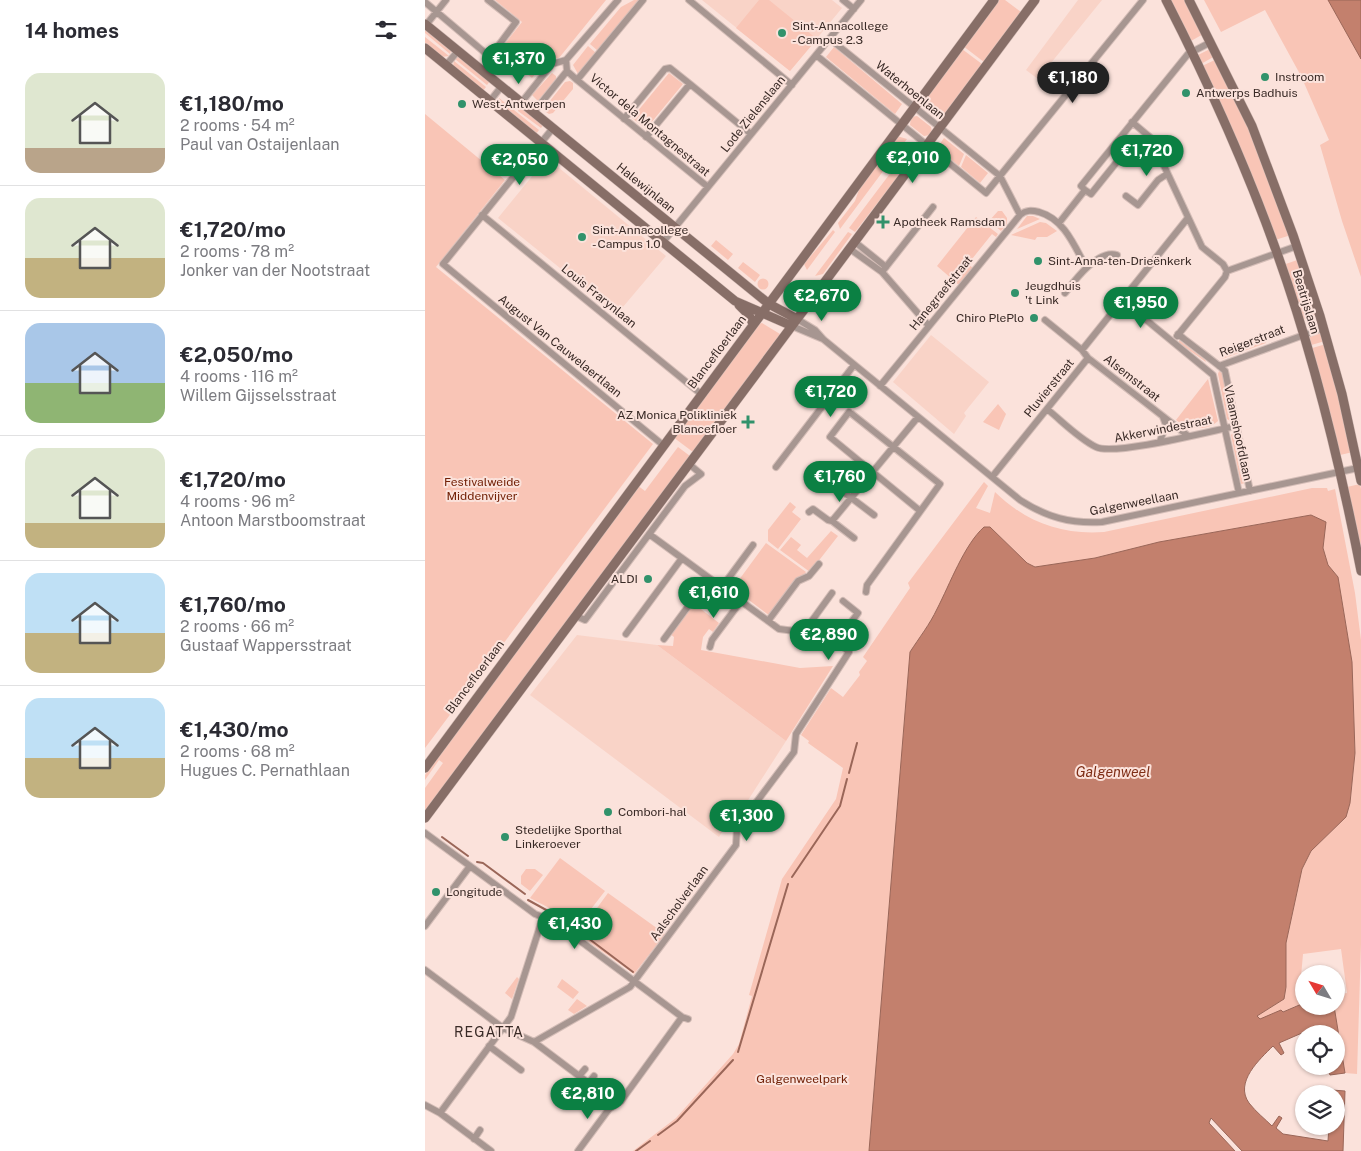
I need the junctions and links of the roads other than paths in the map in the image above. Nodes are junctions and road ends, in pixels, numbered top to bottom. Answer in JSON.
{"nodes":[{"id":1,"x":446,"y":0,"type":"edge"},
{"id":2,"x":488,"y":0,"type":"edge"},
{"id":3,"x":618,"y":0,"type":"edge"},
{"id":4,"x":643,"y":0,"type":"edge"},
{"id":5,"x":689,"y":0,"type":"edge"},
{"id":6,"x":843,"y":0,"type":"edge"},
{"id":7,"x":861,"y":0,"type":"edge"},
{"id":8,"x":994,"y":0,"type":"edge"},
{"id":9,"x":1035,"y":0,"type":"edge"},
{"id":10,"x":1143,"y":0,"type":"edge"},
{"id":11,"x":1166,"y":0,"type":"edge"},
{"id":12,"x":1189,"y":0,"type":"edge"},
{"id":13,"x":425,"y":2,"type":"edge"},
{"id":14,"x":854,"y":9,"type":"junction"},
{"id":15,"x":436,"y":12,"type":"junction"},
{"id":16,"x":425,"y":25,"type":"edge"},
{"id":17,"x":830,"y":39,"type":"junction"},
{"id":18,"x":1211,"y":42,"type":"junction"},
{"id":19,"x":425,"y":48,"type":"edge"},
{"id":20,"x":457,"y":51,"type":"junction"},
{"id":21,"x":1192,"y":52,"type":"junction"},
{"id":22,"x":816,"y":55,"type":"junction"},
{"id":23,"x":489,"y":57,"type":"junction"},
{"id":24,"x":566,"y":60,"type":"junction"},
{"id":25,"x":446,"y":65,"type":"junction"},
{"id":26,"x":567,"y":71,"type":"junction"},
{"id":27,"x":483,"y":72,"type":"junction"},
{"id":28,"x":577,"y":80,"type":"junction"},
{"id":29,"x":690,"y":84,"type":"junction"},
{"id":30,"x":792,"y":85,"type":"junction"},
{"id":31,"x":501,"y":87,"type":"junction"},
{"id":32,"x":490,"y":101,"type":"junction"},
{"id":33,"x":521,"y":102,"type":"junction"},
{"id":34,"x":913,"y":107,"type":"junction"},
{"id":35,"x":533,"y":113,"type":"junction"},
{"id":36,"x":624,"y":119,"type":"junction"},
{"id":37,"x":1132,"y":122,"type":"junction"},
{"id":38,"x":901,"y":124,"type":"junction"},
{"id":39,"x":553,"y":128,"type":"junction"},
{"id":40,"x":939,"y":128,"type":"junction"},
{"id":41,"x":751,"y":134,"type":"junction"},
{"id":42,"x":646,"y":137,"type":"junction"},
{"id":43,"x":541,"y":142,"type":"junction"},
{"id":44,"x":927,"y":145,"type":"junction"},
{"id":45,"x":1125,"y":153,"type":"dead end"},
{"id":46,"x":1167,"y":174,"type":"junction"},
{"id":47,"x":1000,"y":176,"type":"junction"},
{"id":48,"x":708,"y":187,"type":"junction"},
{"id":49,"x":1085,"y":190,"type":"junction"},
{"id":50,"x":1126,"y":196,"type":"dead end"},
{"id":51,"x":933,"y":207,"type":"dead end"},
{"id":52,"x":482,"y":215,"type":"junction"},
{"id":53,"x":1020,"y":215,"type":"junction"},
{"id":54,"x":1187,"y":219,"type":"junction"},
{"id":55,"x":1059,"y":223,"type":"junction"},
{"id":56,"x":675,"y":228,"type":"junction"},
{"id":57,"x":663,"y":242,"type":"junction"},
{"id":58,"x":852,"y":245,"type":"junction"},
{"id":59,"x":1297,"y":246,"type":"junction"},
{"id":60,"x":1277,"y":253,"type":"junction"},
{"id":61,"x":1117,"y":256,"type":"dead end"},
{"id":62,"x":1086,"y":267,"type":"junction"},
{"id":63,"x":884,"y":270,"type":"junction"},
{"id":64,"x":1227,"y":270,"type":"junction"},
{"id":65,"x":1065,"y":293,"type":"dead end"},
{"id":66,"x":1123,"y":300,"type":"junction"},
{"id":67,"x":735,"y":301,"type":"junction"},
{"id":68,"x":766,"y":308,"type":"junction"},
{"id":69,"x":1045,"y":320,"type":"dead end"},
{"id":70,"x":795,"y":323,"type":"junction"},
{"id":71,"x":753,"y":324,"type":"junction"},
{"id":72,"x":929,"y":326,"type":"junction"},
{"id":73,"x":1323,"y":328,"type":"junction"},
{"id":74,"x":1178,"y":334,"type":"junction"},
{"id":75,"x":1303,"y":334,"type":"junction"},
{"id":76,"x":1173,"y":341,"type":"junction"},
{"id":77,"x":1082,"y":350,"type":"junction"},
{"id":78,"x":1088,"y":358,"type":"junction"},
{"id":79,"x":854,"y":364,"type":"junction"},
{"id":80,"x":1220,"y":365,"type":"junction"},
{"id":81,"x":1209,"y":371,"type":"junction"},
{"id":82,"x":880,"y":386,"type":"junction"},
{"id":83,"x":701,"y":394,"type":"junction"},
{"id":84,"x":1047,"y":409,"type":"junction"},
{"id":85,"x":1162,"y":416,"type":"junction"},
{"id":86,"x":917,"y":417,"type":"junction"},
{"id":87,"x":1236,"y":426,"type":"junction"},
{"id":88,"x":1226,"y":428,"type":"junction"},
{"id":89,"x":1187,"y":435,"type":"junction"},
{"id":90,"x":1160,"y":440,"type":"junction"},
{"id":91,"x":663,"y":445,"type":"junction"},
{"id":92,"x":893,"y":447,"type":"junction"},
{"id":93,"x":689,"y":464,"type":"junction"},
{"id":94,"x":776,"y":467,"type":"dead end"},
{"id":95,"x":1358,"y":468,"type":"junction"},
{"id":96,"x":872,"y":471,"type":"junction"},
{"id":97,"x":817,"y":472,"type":"dead end"},
{"id":98,"x":1341,"y":472,"type":"junction"},
{"id":99,"x":992,"y":477,"type":"junction"},
{"id":100,"x":1361,"y":480,"type":"edge"},
{"id":101,"x":1250,"y":491,"type":"junction"},
{"id":102,"x":1239,"y":493,"type":"junction"},
{"id":103,"x":851,"y":498,"type":"junction"},
{"id":104,"x":919,"y":510,"type":"junction"},
{"id":105,"x":809,"y":512,"type":"dead end"},
{"id":106,"x":874,"y":515,"type":"dead end"},
{"id":107,"x":832,"y":520,"type":"junction"},
{"id":108,"x":649,"y":534,"type":"junction"},
{"id":109,"x":855,"y":538,"type":"dead end"},
{"id":110,"x":753,"y":545,"type":"dead end"},
{"id":111,"x":682,"y":558,"type":"junction"},
{"id":112,"x":819,"y":564,"type":"dead end"},
{"id":113,"x":1361,"y":571,"type":"edge"},
{"id":114,"x":709,"y":578,"type":"junction"},
{"id":115,"x":722,"y":587,"type":"junction"},
{"id":116,"x":866,"y":592,"type":"dead end"},
{"id":117,"x":832,"y":593,"type":"dead end"},
{"id":118,"x":741,"y":601,"type":"junction"},
{"id":119,"x":843,"y":601,"type":"dead end"},
{"id":120,"x":576,"y":616,"type":"junction"},
{"id":121,"x":768,"y":621,"type":"junction"},
{"id":122,"x":803,"y":633,"type":"junction"},
{"id":123,"x":626,"y":634,"type":"dead end"},
{"id":124,"x":664,"y":639,"type":"dead end"},
{"id":125,"x":837,"y":641,"type":"junction"},
{"id":126,"x":710,"y":647,"type":"dead end"},
{"id":127,"x":425,"y":768,"type":"edge"},
{"id":128,"x":425,"y":818,"type":"edge"},
{"id":129,"x":425,"y":833,"type":"edge"},
{"id":130,"x":470,"y":866,"type":"junction"},
{"id":131,"x":543,"y":918,"type":"junction"},
{"id":132,"x":425,"y":926,"type":"edge"},
{"id":133,"x":425,"y":970,"type":"edge"},
{"id":134,"x":635,"y":982,"type":"junction"},
{"id":135,"x":503,"y":1028,"type":"junction"},
{"id":136,"x":534,"y":1042,"type":"junction"},
{"id":137,"x":489,"y":1046,"type":"junction"},
{"id":138,"x":585,"y":1069,"type":"dead end"},
{"id":139,"x":521,"y":1070,"type":"dead end"},
{"id":140,"x":594,"y":1076,"type":"dead end"},
{"id":141,"x":583,"y":1081,"type":"junction"},
{"id":142,"x":425,"y":1105,"type":"edge"},
{"id":143,"x":614,"y":1105,"type":"junction"},
{"id":144,"x":439,"y":1113,"type":"junction"},
{"id":145,"x":480,"y":1130,"type":"dead end"},
{"id":146,"x":474,"y":1139,"type":"junction"},
{"id":147,"x":491,"y":1151,"type":"edge"},
{"id":148,"x":578,"y":1151,"type":"edge"}],
"edges":[{"from":1,"to":15,"type":"street"},
{"from":2,"to":23,"type":"street"},
{"from":3,"to":24,"type":"street"},
{"from":4,"to":28,"type":"street"},
{"from":5,"to":30,"type":"street"},
{"from":6,"to":14,"type":"street"},
{"from":7,"to":14,"type":"street","name":"Lode Zielenslaan"},
{"from":8,"to":34,"type":"main road","name":"Blancefloerlaan"},
{"from":9,"to":40,"type":"main road"},
{"from":10,"to":47,"type":"street"},
{"from":11,"to":21,"type":"main road","name":"Beatrijslaan"},
{"from":12,"to":18,"type":"main road","name":"Beatrijslaan"},
{"from":13,"to":15,"type":"street"},
{"from":14,"to":17,"type":"street","name":"Lode Zielenslaan"},
{"from":15,"to":16,"type":"street"},
{"from":15,"to":23,"type":"street"},
{"from":16,"to":20,"type":"main road","name":"Halewijnlaan"},
{"from":17,"to":22,"type":"street","name":"Lode Zielenslaan"},
{"from":17,"to":34,"type":"street","name":"Waterhoenlaan"},
{"from":18,"to":21,"type":"street"},
{"from":18,"to":59,"type":"main road","name":"Beatrijslaan"},
{"from":19,"to":25,"type":"main road","name":"Halewijnlaan"},
{"from":20,"to":25,"type":"street"},
{"from":20,"to":27,"type":"main road","name":"Halewijnlaan"},
{"from":21,"to":37,"type":"street"},
{"from":21,"to":60,"type":"main road","name":"Beatrijslaan"},
{"from":22,"to":30,"type":"street","name":"Lode Zielenslaan"},
{"from":22,"to":38,"type":"street"},
{"from":23,"to":27,"type":"street"},
{"from":24,"to":26,"type":"street"},
{"from":24,"to":33,"type":"street"},
{"from":25,"to":32,"type":"main road","name":"Halewijnlaan"},
{"from":26,"to":28,"type":"street","name":"Victor dela Montagnestraat"},
{"from":26,"to":35,"type":"street"},
{"from":27,"to":31,"type":"main road","name":"Halewijnlaan"},
{"from":28,"to":36,"type":"street","name":"Victor dela Montagnestraat"},
{"from":29,"to":36,"type":"street"},
{"from":29,"to":41,"type":"street"},
{"from":29,"to":42,"type":"street"},
{"from":30,"to":41,"type":"street","name":"Lode Zielenslaan"},
{"from":31,"to":32,"type":"street"},
{"from":31,"to":33,"type":"main road","name":"Halewijnlaan"},
{"from":32,"to":43,"type":"main road","name":"Halewijnlaan"},
{"from":33,"to":35,"type":"main road","name":"Halewijnlaan"},
{"from":34,"to":38,"type":"main road","name":"Blancefloerlaan"},
{"from":34,"to":40,"type":"street","name":"Waterhoenlaan"},
{"from":35,"to":39,"type":"main road","name":"Halewijnlaan"},
{"from":36,"to":42,"type":"street","name":"Victor dela Montagnestraat"},
{"from":37,"to":46,"type":"street"},
{"from":37,"to":49,"type":"street"},
{"from":38,"to":44,"type":"street"},
{"from":38,"to":68,"type":"main road","name":"Blancefloerlaan"},
{"from":39,"to":43,"type":"street"},
{"from":39,"to":56,"type":"main road","name":"Halewijnlaan"},
{"from":40,"to":44,"type":"main road"},
{"from":40,"to":47,"type":"street","name":"Waterhoenlaan"},
{"from":41,"to":48,"type":"street","name":"Lode Zielenslaan"},
{"from":42,"to":48,"type":"street","name":"Victor dela Montagnestraat"},
{"from":43,"to":52,"type":"street"},
{"from":43,"to":57,"type":"main road","name":"Halewijnlaan"},
{"from":44,"to":47,"type":"street"},
{"from":44,"to":58,"type":"main road"},
{"from":45,"to":49,"type":"street"},
{"from":46,"to":50,"type":"street"},
{"from":46,"to":54,"type":"street"},
{"from":47,"to":53,"type":"street"},
{"from":48,"to":56,"type":"street","name":"Lode Zielenslaan"},
{"from":49,"to":55,"type":"street"},
{"from":51,"to":63,"type":"street"},
{"from":52,"to":83,"type":"street","name":"Louis Frarynlaan"},
{"from":52,"to":91,"type":"street","name":"August Van Cauwelaertlaan"},
{"from":53,"to":55,"type":"street"},
{"from":53,"to":72,"type":"street","name":"Hanegraefstraat"},
{"from":54,"to":64,"type":"street"},
{"from":54,"to":66,"type":"street","name":"Pluvierstraat"},
{"from":55,"to":62,"type":"street"},
{"from":56,"to":57,"type":"street","name":"Lode Zielenslaan"},
{"from":56,"to":68,"type":"main road","name":"Halewijnlaan"},
{"from":57,"to":67,"type":"main road","name":"Halewijnlaan"},
{"from":58,"to":63,"type":"street"},
{"from":58,"to":70,"type":"main road"},
{"from":59,"to":60,"type":"street"},
{"from":59,"to":73,"type":"main road","name":"Beatrijslaan"},
{"from":60,"to":64,"type":"street"},
{"from":60,"to":75,"type":"main road","name":"Beatrijslaan"},
{"from":61,"to":62,"type":"street"},
{"from":62,"to":65,"type":"street"},
{"from":63,"to":72,"type":"street"},
{"from":64,"to":74,"type":"street"},
{"from":66,"to":76,"type":"street","name":"Vlaamshoofdlaan"},
{"from":66,"to":77,"type":"street","name":"Pluvierstraat"},
{"from":67,"to":68,"type":"main road","name":"Halewijnlaan"},
{"from":67,"to":71,"type":"main road","name":"Halewijnlaan"},
{"from":68,"to":70,"type":"main road","name":"Halewijnlaan"},
{"from":68,"to":71,"type":"main road","name":"Blancefloerlaan"},
{"from":69,"to":77,"type":"street"},
{"from":70,"to":79,"type":"street","name":"Galgenweellaan"},
{"from":70,"to":93,"type":"main road"},
{"from":71,"to":83,"type":"main road","name":"Blancefloerlaan"},
{"from":72,"to":82,"type":"street","name":"Hanegraefstraat"},
{"from":73,"to":75,"type":"street","name":"Reigerstraat"},
{"from":73,"to":95,"type":"main road","name":"Beatrijslaan"},
{"from":74,"to":76,"type":"street"},
{"from":74,"to":80,"type":"street"},
{"from":75,"to":80,"type":"street","name":"Reigerstraat"},
{"from":75,"to":98,"type":"main road","name":"Beatrijslaan"},
{"from":76,"to":81,"type":"street","name":"Vlaamshoofdlaan"},
{"from":77,"to":78,"type":"street","name":"Pluvierstraat"},
{"from":78,"to":84,"type":"street","name":"Pluvierstraat"},
{"from":78,"to":85,"type":"street","name":"Alsemstraat"},
{"from":79,"to":82,"type":"street","name":"Galgenweellaan"},
{"from":79,"to":94,"type":"street"},
{"from":80,"to":81,"type":"street","name":"Reigerstraat"},
{"from":80,"to":87,"type":"street","name":"Vlaamshoofdlaan"},
{"from":81,"to":88,"type":"street","name":"Vlaamshoofdlaan"},
{"from":82,"to":86,"type":"street","name":"Galgenweellaan"},
{"from":83,"to":91,"type":"main road","name":"Blancefloerlaan"},
{"from":84,"to":90,"type":"street","name":"Akkerwindestraat"},
{"from":84,"to":99,"type":"street","name":"Pluvierstraat"},
{"from":85,"to":89,"type":"street","name":"Alsemstraat"},
{"from":85,"to":90,"type":"street","name":"Alsemstraat"},
{"from":86,"to":92,"type":"street"},
{"from":86,"to":99,"type":"street","name":"Galgenweellaan"},
{"from":87,"to":88,"type":"street","name":"Akkerwindestraat"},
{"from":87,"to":101,"type":"street","name":"Vlaamshoofdlaan"},
{"from":88,"to":89,"type":"street","name":"Akkerwindestraat"},
{"from":88,"to":102,"type":"street","name":"Vlaamshoofdlaan"},
{"from":89,"to":90,"type":"street","name":"Akkerwindestraat"},
{"from":91,"to":127,"type":"main road","name":"Blancefloerlaan"},
{"from":92,"to":96,"type":"street"},
{"from":92,"to":96,"type":"street"},
{"from":92,"to":104,"type":"street"},
{"from":93,"to":108,"type":"street"},
{"from":93,"to":120,"type":"main road"},
{"from":95,"to":98,"type":"street","name":"Galgenweellaan"},
{"from":95,"to":100,"type":"main road","name":"Beatrijslaan"},
{"from":96,"to":103,"type":"street"},
{"from":96,"to":104,"type":"street"},
{"from":97,"to":103,"type":"street"},
{"from":98,"to":101,"type":"street","name":"Galgenweellaan"},
{"from":98,"to":113,"type":"main road","name":"Beatrijslaan"},
{"from":99,"to":102,"type":"street","name":"Galgenweellaan"},
{"from":101,"to":102,"type":"street","name":"Galgenweellaan"},
{"from":103,"to":106,"type":"street"},
{"from":103,"to":107,"type":"street"},
{"from":104,"to":116,"type":"street"},
{"from":105,"to":107,"type":"street"},
{"from":107,"to":109,"type":"street"},
{"from":108,"to":111,"type":"street"},
{"from":108,"to":120,"type":"street"},
{"from":110,"to":115,"type":"street"},
{"from":111,"to":114,"type":"street"},
{"from":111,"to":123,"type":"street"},
{"from":112,"to":121,"type":"street"},
{"from":114,"to":115,"type":"street"},
{"from":114,"to":124,"type":"street"},
{"from":115,"to":118,"type":"street"},
{"from":117,"to":122,"type":"street"},
{"from":118,"to":121,"type":"street"},
{"from":118,"to":126,"type":"street"},
{"from":119,"to":125,"type":"street"},
{"from":120,"to":128,"type":"main road"},
{"from":121,"to":122,"type":"street"},
{"from":122,"to":125,"type":"street"},
{"from":125,"to":134,"type":"street","name":"Aalscholverlaan"},
{"from":129,"to":130,"type":"street"},
{"from":130,"to":131,"type":"street"},
{"from":130,"to":132,"type":"street"},
{"from":131,"to":134,"type":"street"},
{"from":131,"to":135,"type":"street"},
{"from":133,"to":135,"type":"street"},
{"from":134,"to":136,"type":"street","name":"Aalscholverlaan"},
{"from":134,"to":143,"type":"street"},
{"from":135,"to":136,"type":"street"},
{"from":135,"to":137,"type":"street"},
{"from":136,"to":141,"type":"street"},
{"from":137,"to":139,"type":"street"},
{"from":137,"to":144,"type":"street"},
{"from":138,"to":141,"type":"street"},
{"from":140,"to":141,"type":"street"},
{"from":141,"to":143,"type":"street"},
{"from":142,"to":144,"type":"street"},
{"from":143,"to":148,"type":"street"},
{"from":144,"to":146,"type":"street"},
{"from":145,"to":146,"type":"street"},
{"from":146,"to":147,"type":"street"}]}
